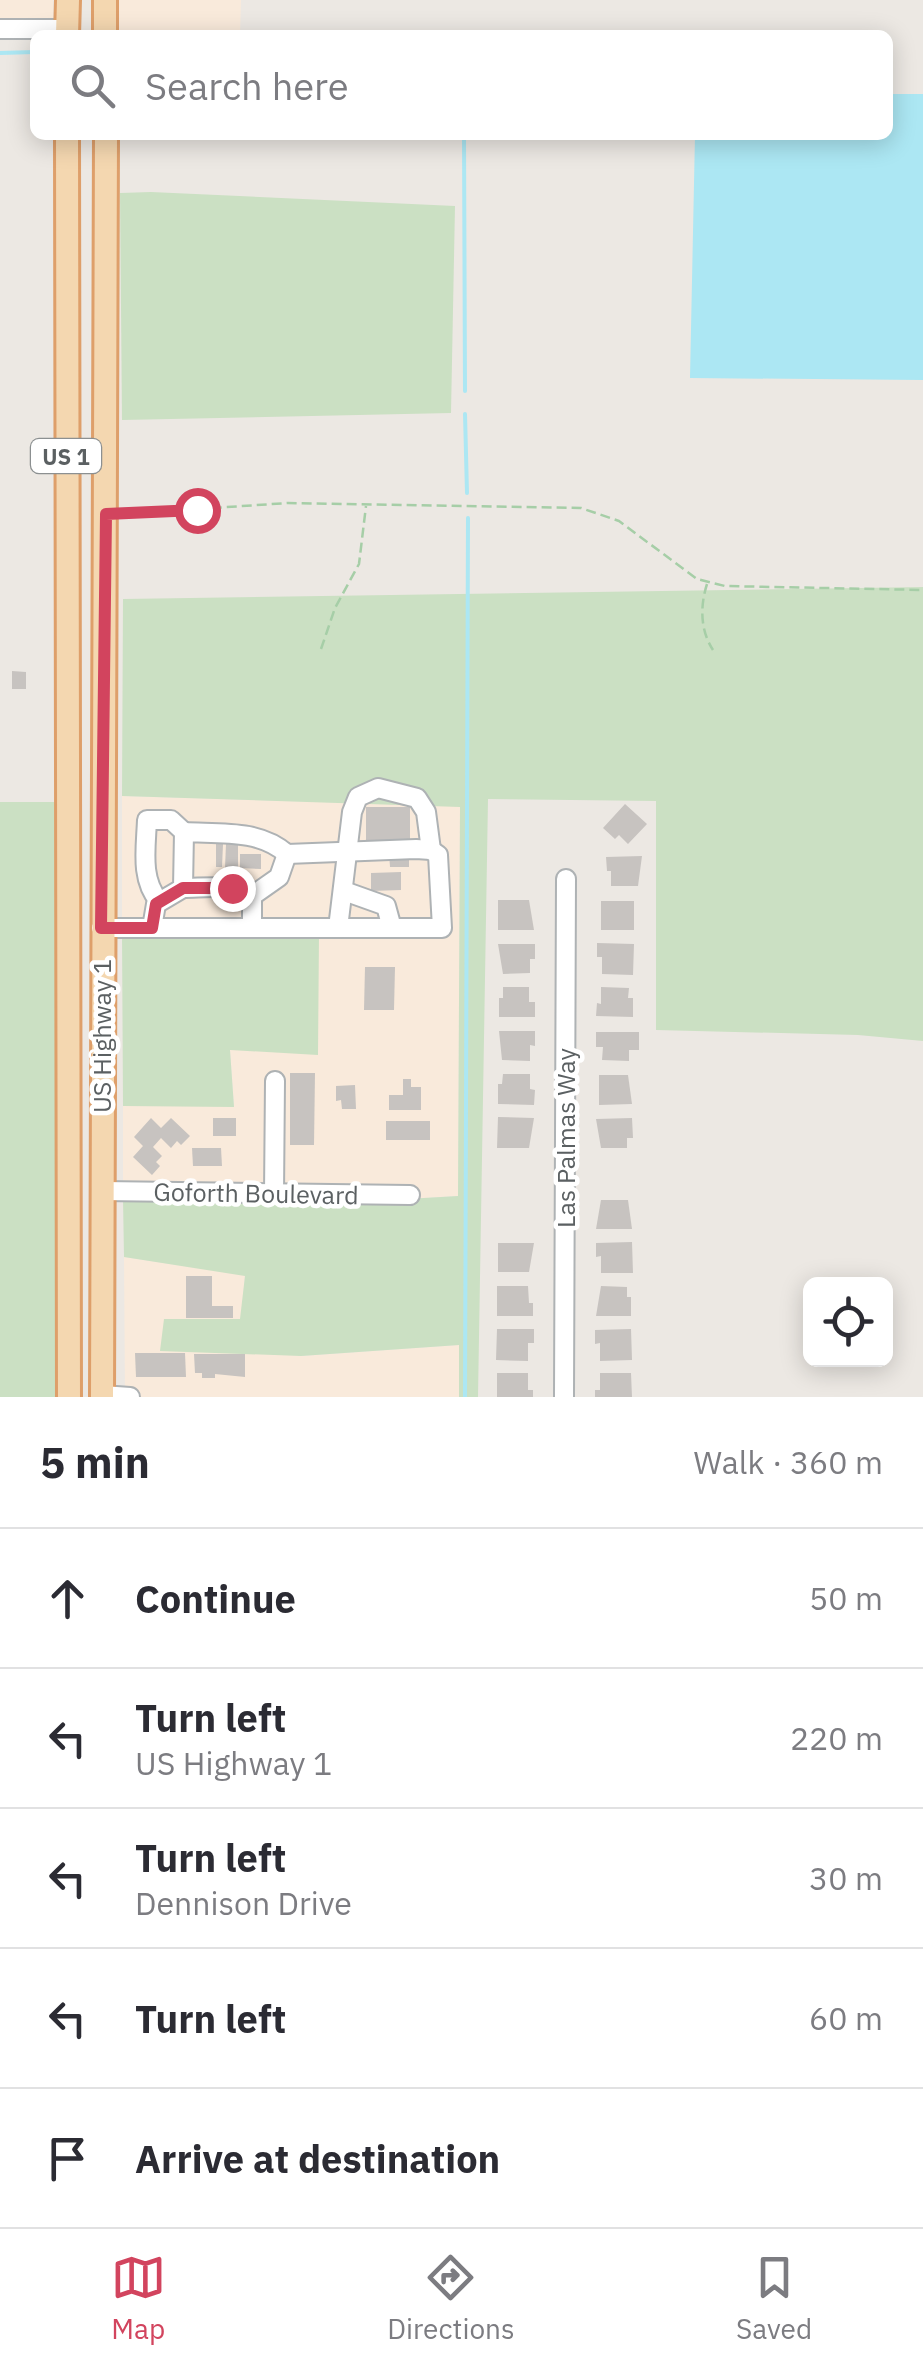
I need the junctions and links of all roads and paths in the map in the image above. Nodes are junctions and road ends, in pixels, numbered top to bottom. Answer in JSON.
{"nodes":[{"id":1,"x":68,"y":0,"type":"edge"},
{"id":2,"x":105,"y":0,"type":"edge"},
{"id":3,"x":0,"y":29,"type":"edge"},
{"id":4,"x":30,"y":30,"type":"edge"},
{"id":5,"x":67,"y":30,"type":"edge"},
{"id":6,"x":105,"y":30,"type":"edge"},
{"id":7,"x":67,"y":140,"type":"edge"},
{"id":8,"x":106,"y":140,"type":"edge"},
{"id":9,"x":366,"y":506,"type":"junction"},
{"id":10,"x":106,"y":514,"type":"junction"},
{"id":11,"x":707,"y":582,"type":"junction"},
{"id":12,"x":923,"y":590,"type":"edge"},
{"id":13,"x":321,"y":649,"type":"dead end"},
{"id":14,"x":712,"y":650,"type":"dead end"},
{"id":15,"x":184,"y":832,"type":"junction"},
{"id":16,"x":430,"y":850,"type":"junction"},
{"id":17,"x":347,"y":851,"type":"junction"},
{"id":18,"x":287,"y":854,"type":"junction"},
{"id":19,"x":69,"y":864,"type":"junction"},
{"id":20,"x":566,"y":879,"type":"dead end"},
{"id":21,"x":183,"y":888,"type":"junction"},
{"id":22,"x":344,"y":892,"type":"junction"},
{"id":23,"x":252,"y":896,"type":"junction"},
{"id":24,"x":159,"y":901,"type":"junction"},
{"id":25,"x":101,"y":928,"type":"junction"},
{"id":26,"x":152,"y":928,"type":"junction"},
{"id":27,"x":252,"y":928,"type":"junction"},
{"id":28,"x":338,"y":928,"type":"junction"},
{"id":29,"x":392,"y":928,"type":"junction"},
{"id":30,"x":274,"y":1081,"type":"dead end"},
{"id":31,"x":102,"y":1192,"type":"junction"},
{"id":32,"x":274,"y":1194,"type":"junction"},
{"id":33,"x":410,"y":1195,"type":"dead end"},
{"id":34,"x":102,"y":1396,"type":"edge"},
{"id":35,"x":69,"y":1397,"type":"edge"},
{"id":36,"x":130,"y":1397,"type":"edge"},
{"id":37,"x":564,"y":1397,"type":"edge"}],
"edges":[{"from":1,"to":5,"type":"main road"},
{"from":2,"to":6,"type":"main road"},
{"from":3,"to":4,"type":"street"},
{"from":7,"to":19,"type":"main road","name":"US Highway 1","number":"US 1"},
{"from":8,"to":10,"type":"main road","name":"US Highway 1","number":"US 1"},
{"from":9,"to":10,"type":"path"},
{"from":9,"to":11,"type":"path"},
{"from":9,"to":13,"type":"path"},
{"from":10,"to":25,"type":"main road","name":"US Highway 1","number":"US 1"},
{"from":11,"to":12,"type":"path"},
{"from":11,"to":14,"type":"path"},
{"from":15,"to":18,"type":"street"},
{"from":15,"to":21,"type":"street"},
{"from":15,"to":24,"type":"street"},
{"from":16,"to":17,"type":"street"},
{"from":16,"to":17,"type":"street"},
{"from":16,"to":29,"type":"street"},
{"from":17,"to":18,"type":"street"},
{"from":17,"to":22,"type":"street"},
{"from":18,"to":23,"type":"street"},
{"from":19,"to":25,"type":"main road"},
{"from":19,"to":35,"type":"main road","name":"US Highway 1","number":"US 1"},
{"from":20,"to":37,"type":"street","name":"Las Palmas Way"},
{"from":21,"to":23,"type":"street"},
{"from":21,"to":24,"type":"street"},
{"from":22,"to":28,"type":"street"},
{"from":22,"to":29,"type":"street"},
{"from":23,"to":27,"type":"street"},
{"from":24,"to":26,"type":"street"},
{"from":25,"to":26,"type":"street"},
{"from":25,"to":31,"type":"main road","name":"US Highway 1","number":"US 1"},
{"from":26,"to":27,"type":"street"},
{"from":27,"to":28,"type":"street"},
{"from":28,"to":29,"type":"street"},
{"from":30,"to":32,"type":"street"},
{"from":31,"to":32,"type":"street","name":"Goforth Boulevard"},
{"from":31,"to":34,"type":"main road","name":"US Highway 1","number":"US 1"},
{"from":32,"to":33,"type":"street","name":"Goforth Boulevard"},
{"from":34,"to":36,"type":"street"}]}
